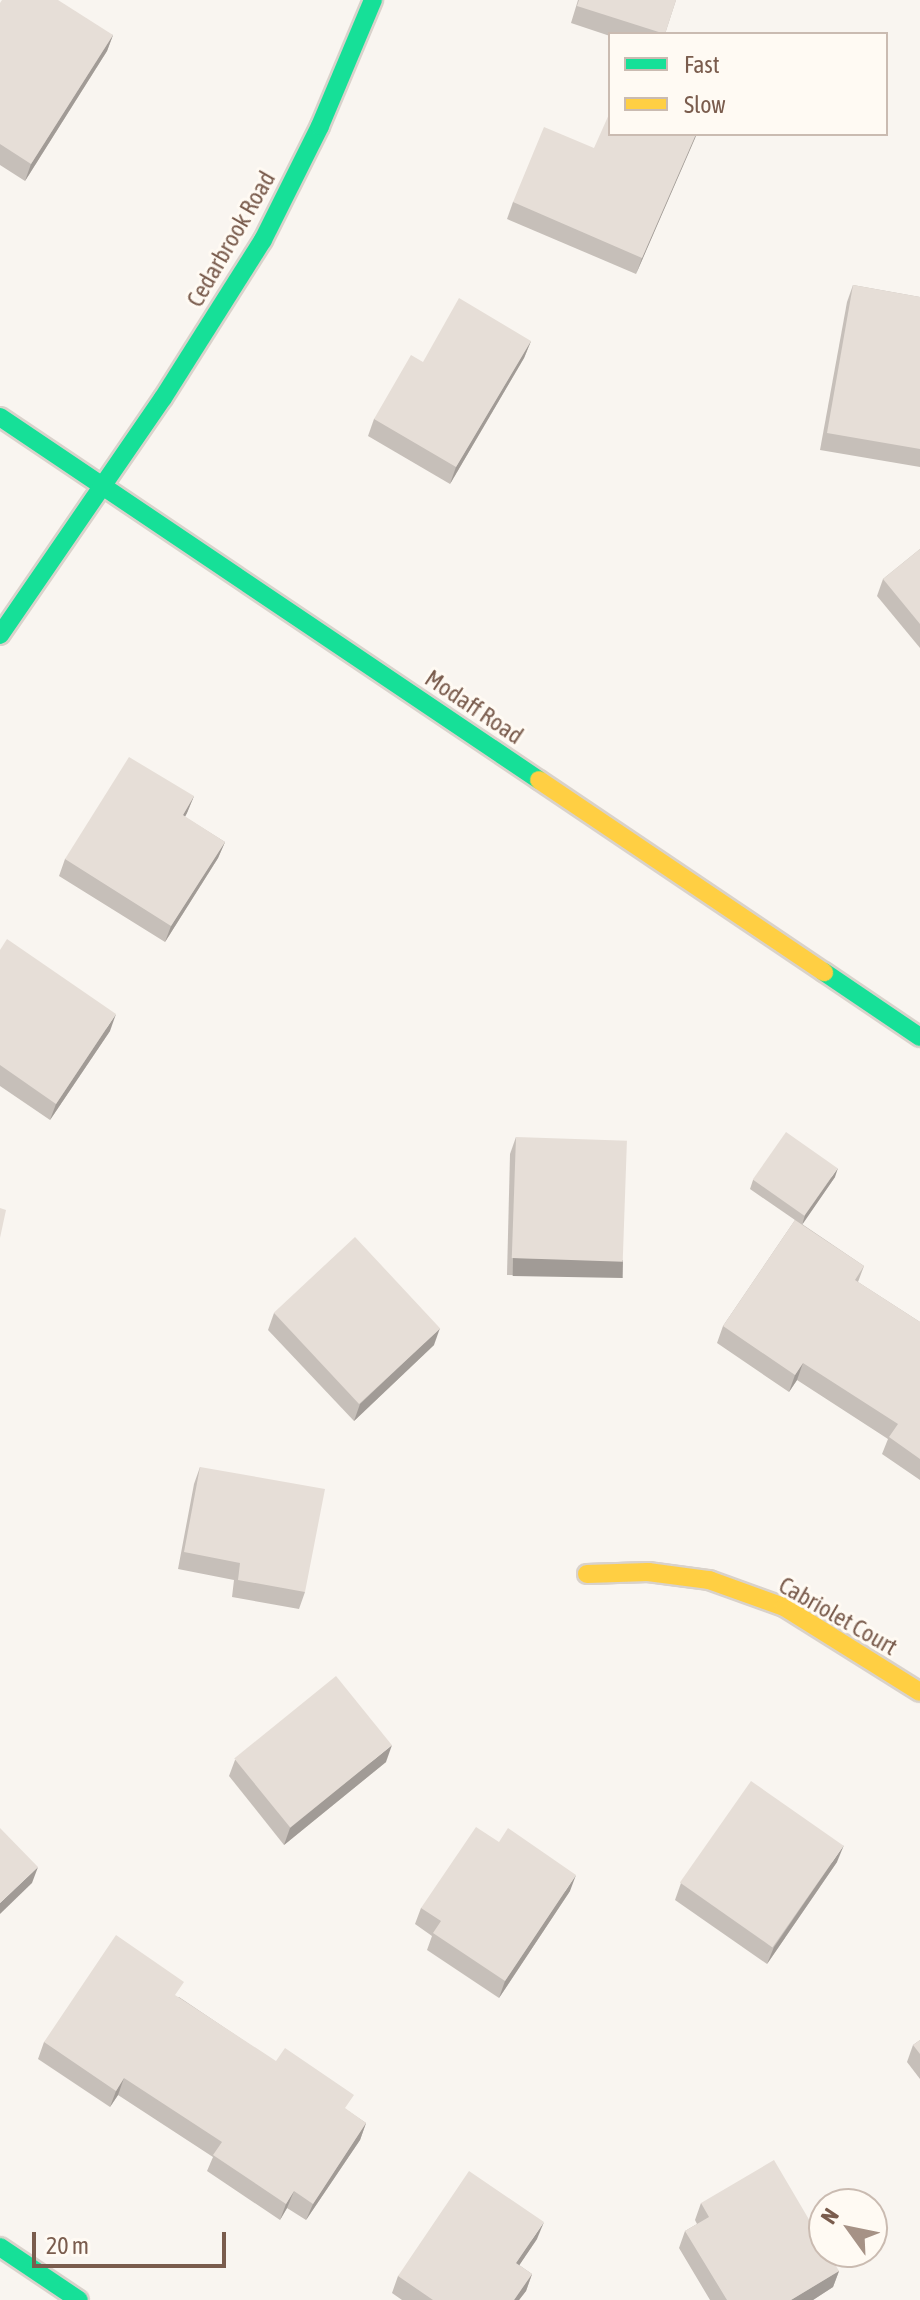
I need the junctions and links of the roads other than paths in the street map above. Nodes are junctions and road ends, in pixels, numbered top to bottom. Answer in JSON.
{"nodes":[{"id":1,"x":373,"y":0,"type":"edge"},
{"id":2,"x":0,"y":417,"type":"edge"},
{"id":3,"x":103,"y":487,"type":"junction"},
{"id":4,"x":0,"y":635,"type":"edge"},
{"id":5,"x":920,"y":1037,"type":"edge"},
{"id":6,"x":587,"y":1574,"type":"dead end"},
{"id":7,"x":920,"y":1692,"type":"edge"},
{"id":8,"x":0,"y":2247,"type":"edge"},
{"id":9,"x":79,"y":2300,"type":"edge"}],
"edges":[{"from":1,"to":3,"type":"street","name":"Cedarbrook Road"},
{"from":2,"to":3,"type":"street","name":"Modaff Road"},
{"from":3,"to":4,"type":"street","name":"Cedarbrook Road"},
{"from":3,"to":5,"type":"street","name":"Modaff Road"},
{"from":6,"to":7,"type":"street","name":"Cabriolet Court"},
{"from":8,"to":9,"type":"street"}]}
